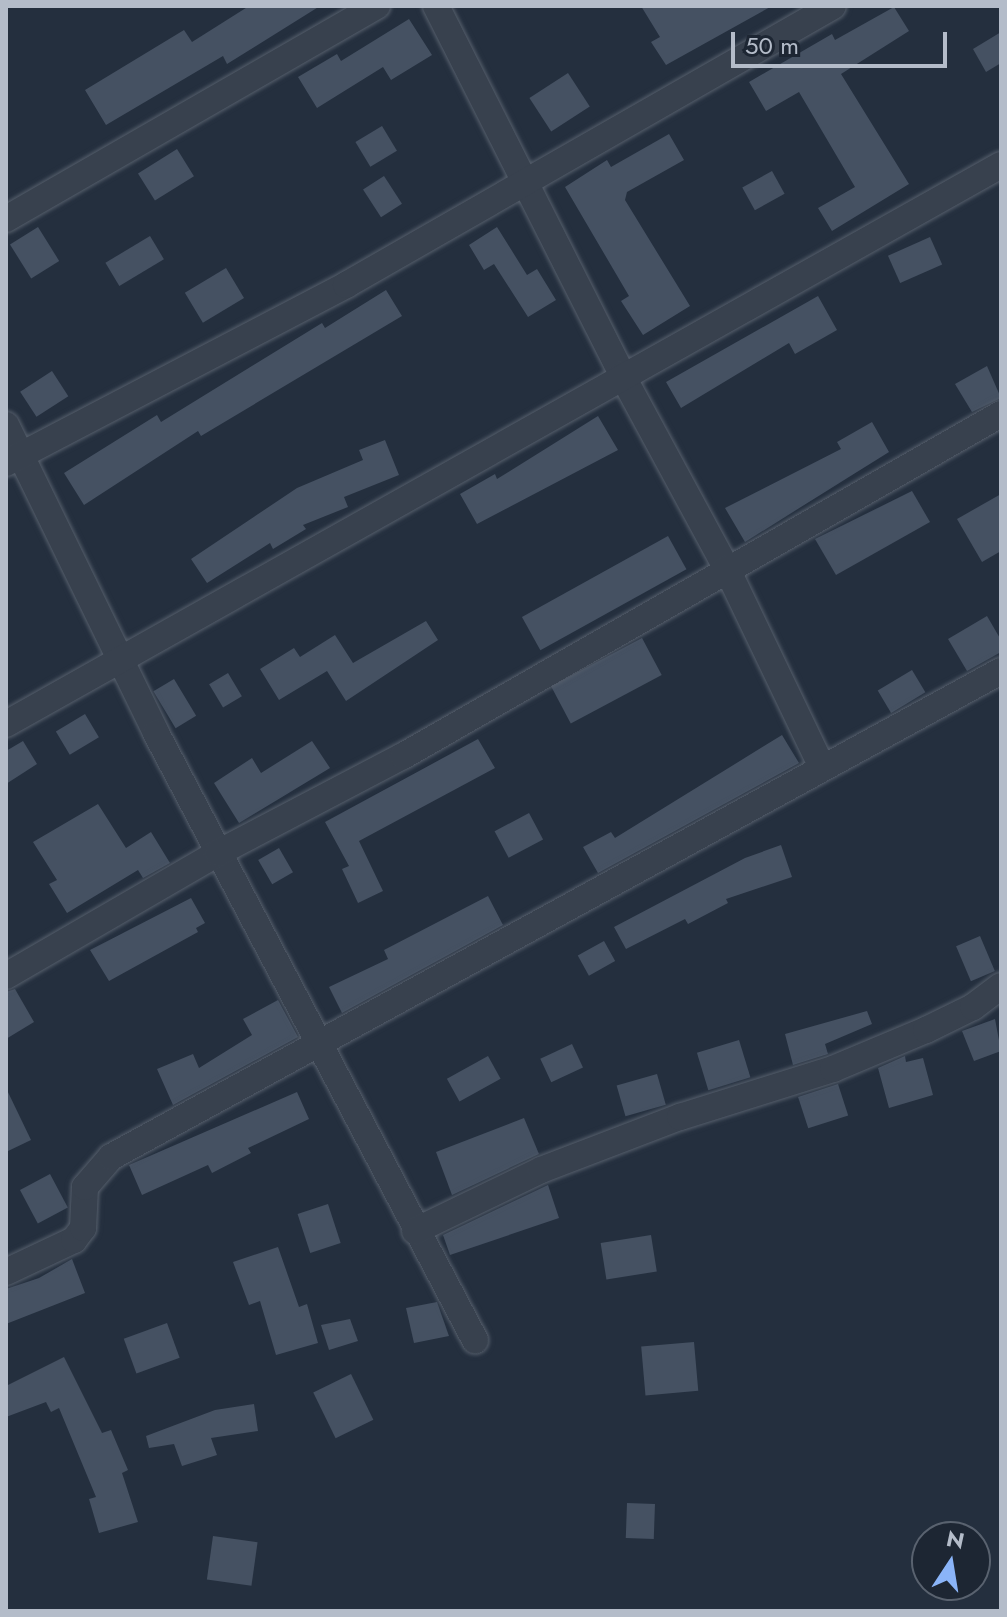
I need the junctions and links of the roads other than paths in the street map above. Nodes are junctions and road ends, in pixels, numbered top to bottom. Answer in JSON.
{"nodes":[{"id":1,"x":377,"y":6,"type":"edge"},
{"id":2,"x":436,"y":6,"type":"edge"},
{"id":3,"x":833,"y":6,"type":"edge"},
{"id":4,"x":1001,"y":165,"type":"edge"},
{"id":5,"x":523,"y":182,"type":"junction"},
{"id":6,"x":6,"y":219,"type":"edge"},
{"id":7,"x":622,"y":375,"type":"junction"},
{"id":8,"x":1001,"y":414,"type":"edge"},
{"id":9,"x":6,"y":425,"type":"edge"},
{"id":10,"x":13,"y":459,"type":"edge"},
{"id":11,"x":727,"y":569,"type":"junction"},
{"id":12,"x":121,"y":662,"type":"junction"},
{"id":13,"x":1001,"y":671,"type":"edge"},
{"id":14,"x":6,"y":724,"type":"edge"},
{"id":15,"x":822,"y":767,"type":"junction"},
{"id":16,"x":218,"y":853,"type":"junction"},
{"id":17,"x":6,"y":976,"type":"edge"},
{"id":18,"x":1001,"y":986,"type":"edge"},
{"id":19,"x":317,"y":1046,"type":"junction"},
{"id":20,"x":415,"y":1231,"type":"junction"},
{"id":21,"x":6,"y":1272,"type":"edge"},
{"id":22,"x":475,"y":1340,"type":"dead end"}],
"edges":[{"from":1,"to":6,"type":"street"},
{"from":2,"to":5,"type":"street"},
{"from":3,"to":5,"type":"street"},
{"from":4,"to":7,"type":"street"},
{"from":5,"to":7,"type":"street"},
{"from":5,"to":10,"type":"street"},
{"from":7,"to":11,"type":"street"},
{"from":7,"to":12,"type":"street"},
{"from":8,"to":11,"type":"street"},
{"from":9,"to":10,"type":"street"},
{"from":10,"to":12,"type":"street"},
{"from":11,"to":15,"type":"street"},
{"from":11,"to":16,"type":"street"},
{"from":12,"to":14,"type":"street"},
{"from":12,"to":16,"type":"street"},
{"from":13,"to":15,"type":"street"},
{"from":15,"to":19,"type":"street"},
{"from":16,"to":17,"type":"street"},
{"from":16,"to":19,"type":"street"},
{"from":18,"to":20,"type":"street"},
{"from":19,"to":20,"type":"street"},
{"from":19,"to":21,"type":"street"},
{"from":20,"to":22,"type":"street"}]}
